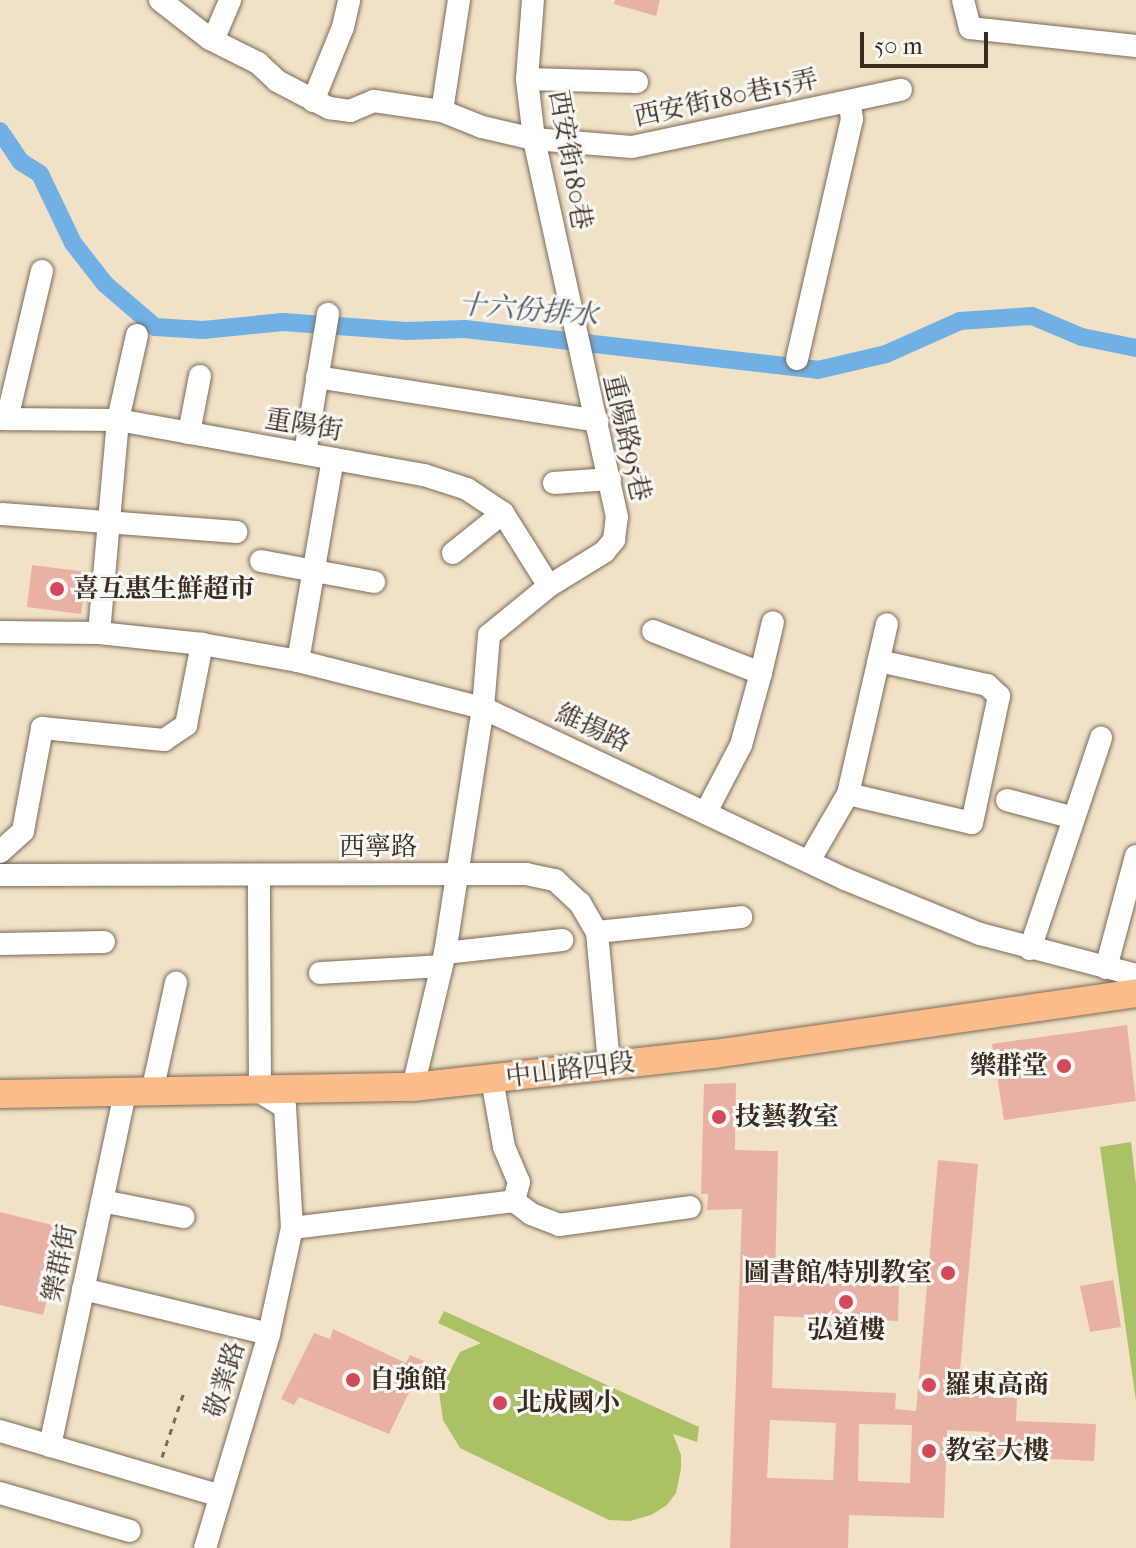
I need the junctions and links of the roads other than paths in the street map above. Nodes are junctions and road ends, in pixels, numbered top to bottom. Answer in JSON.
{"nodes":[{"id":1,"x":160,"y":0,"type":"edge"},
{"id":2,"x":230,"y":0,"type":"edge"},
{"id":3,"x":349,"y":0,"type":"edge"},
{"id":4,"x":459,"y":0,"type":"edge"},
{"id":5,"x":533,"y":0,"type":"edge"},
{"id":6,"x":963,"y":0,"type":"edge"},
{"id":7,"x":217,"y":31,"type":"dead end"},
{"id":8,"x":1136,"y":46,"type":"edge"},
{"id":9,"x":527,"y":79,"type":"junction"},
{"id":10,"x":637,"y":82,"type":"dead end"},
{"id":11,"x":901,"y":90,"type":"dead end"},
{"id":12,"x":849,"y":101,"type":"junction"},
{"id":13,"x":321,"y":105,"type":"junction"},
{"id":14,"x":442,"y":111,"type":"junction"},
{"id":15,"x":534,"y":139,"type":"junction"},
{"id":16,"x":42,"y":271,"type":"dead end"},
{"id":17,"x":328,"y":314,"type":"dead end"},
{"id":18,"x":137,"y":335,"type":"dead end"},
{"id":19,"x":580,"y":358,"type":"joint"},
{"id":20,"x":797,"y":359,"type":"dead end"},
{"id":21,"x":200,"y":376,"type":"dead end"},
{"id":22,"x":317,"y":377,"type":"junction"},
{"id":23,"x":3,"y":419,"type":"edge"},
{"id":24,"x":118,"y":420,"type":"junction"},
{"id":25,"x":598,"y":421,"type":"junction"},
{"id":26,"x":189,"y":433,"type":"junction"},
{"id":27,"x":305,"y":453,"type":"junction"},
{"id":28,"x":333,"y":459,"type":"junction"},
{"id":29,"x":610,"y":479,"type":"junction"},
{"id":30,"x":554,"y":483,"type":"dead end"},
{"id":31,"x":503,"y":513,"type":"junction"},
{"id":32,"x":2,"y":514,"type":"dead end"},
{"id":33,"x":109,"y":520,"type":"junction"},
{"id":34,"x":236,"y":532,"type":"dead end"},
{"id":35,"x":453,"y":553,"type":"dead end"},
{"id":36,"x":261,"y":561,"type":"dead end"},
{"id":37,"x":314,"y":571,"type":"junction"},
{"id":38,"x":374,"y":582,"type":"dead end"},
{"id":39,"x":549,"y":586,"type":"junction"},
{"id":40,"x":773,"y":622,"type":"dead end"},
{"id":41,"x":887,"y":624,"type":"dead end"},
{"id":42,"x":653,"y":631,"type":"dead end"},
{"id":43,"x":0,"y":632,"type":"edge"},
{"id":44,"x":99,"y":633,"type":"junction"},
{"id":45,"x":202,"y":644,"type":"junction"},
{"id":46,"x":298,"y":661,"type":"junction"},
{"id":47,"x":879,"y":661,"type":"junction"},
{"id":48,"x":761,"y":673,"type":"junction"},
{"id":49,"x":483,"y":708,"type":"junction"},
{"id":50,"x":1101,"y":738,"type":"dead end"},
{"id":51,"x":848,"y":794,"type":"junction"},
{"id":52,"x":1007,"y":800,"type":"dead end"},
{"id":53,"x":706,"y":812,"type":"junction"},
{"id":54,"x":1074,"y":818,"type":"junction"},
{"id":55,"x":0,"y":852,"type":"edge"},
{"id":56,"x":1136,"y":856,"type":"edge"},
{"id":57,"x":809,"y":861,"type":"junction"},
{"id":58,"x":0,"y":875,"type":"edge"},
{"id":59,"x":259,"y":875,"type":"junction"},
{"id":60,"x":457,"y":876,"type":"junction"},
{"id":61,"x":741,"y":917,"type":"dead end"},
{"id":62,"x":597,"y":932,"type":"junction"},
{"id":63,"x":562,"y":940,"type":"dead end"},
{"id":64,"x":104,"y":942,"type":"dead end"},
{"id":65,"x":0,"y":944,"type":"edge"},
{"id":66,"x":1030,"y":949,"type":"junction"},
{"id":67,"x":443,"y":959,"type":"junction"},
{"id":68,"x":1106,"y":968,"type":"junction"},
{"id":69,"x":320,"y":973,"type":"dead end"},
{"id":70,"x":1136,"y":975,"type":"edge"},
{"id":71,"x":176,"y":983,"type":"dead end"},
{"id":72,"x":1136,"y":993,"type":"edge"},
{"id":73,"x":609,"y":1065,"type":"junction"},
{"id":74,"x":492,"y":1079,"type":"junction"},
{"id":75,"x":413,"y":1087,"type":"junction"},
{"id":76,"x":138,"y":1092,"type":"junction"},
{"id":77,"x":260,"y":1092,"type":"junction"},
{"id":78,"x":0,"y":1094,"type":"edge"},
{"id":79,"x":102,"y":1201,"type":"junction"},
{"id":80,"x":514,"y":1201,"type":"junction"},
{"id":81,"x":690,"y":1207,"type":"dead end"},
{"id":82,"x":183,"y":1217,"type":"dead end"},
{"id":83,"x":292,"y":1228,"type":"junction"},
{"id":84,"x":83,"y":1289,"type":"junction"},
{"id":85,"x":269,"y":1334,"type":"junction"},
{"id":86,"x":0,"y":1431,"type":"edge"},
{"id":87,"x":50,"y":1446,"type":"junction"},
{"id":88,"x":0,"y":1493,"type":"edge"},
{"id":89,"x":218,"y":1495,"type":"junction"},
{"id":90,"x":130,"y":1531,"type":"dead end"},
{"id":91,"x":205,"y":1548,"type":"edge"}],
"edges":[{"from":1,"to":13,"type":"street"},
{"from":2,"to":7,"type":"street"},
{"from":3,"to":13,"type":"street"},
{"from":4,"to":14,"type":"street"},
{"from":5,"to":9,"type":"street","name":"西安街180巷"},
{"from":6,"to":8,"type":"street"},
{"from":9,"to":10,"type":"street"},
{"from":9,"to":15,"type":"street","name":"西安街180巷"},
{"from":11,"to":12,"type":"street","name":"西安街180巷15弄"},
{"from":12,"to":15,"type":"street","name":"西安街180巷15弄"},
{"from":12,"to":20,"type":"street"},
{"from":13,"to":14,"type":"street","name":"西安街180巷15弄"},
{"from":14,"to":15,"type":"street","name":"西安街180巷15弄"},
{"from":15,"to":19,"type":"street","name":"西安街180巷"},
{"from":16,"to":23,"type":"street"},
{"from":17,"to":22,"type":"street"},
{"from":18,"to":24,"type":"street"},
{"from":19,"to":25,"type":"street","name":"重陽路95巷"},
{"from":21,"to":26,"type":"street"},
{"from":22,"to":25,"type":"street"},
{"from":22,"to":27,"type":"street"},
{"from":23,"to":24,"type":"street","name":"重陽街"},
{"from":24,"to":26,"type":"street","name":"重陽街"},
{"from":24,"to":33,"type":"street"},
{"from":25,"to":29,"type":"street","name":"重陽路95巷"},
{"from":26,"to":27,"type":"street","name":"重陽街"},
{"from":27,"to":28,"type":"street","name":"重陽街"},
{"from":28,"to":31,"type":"street","name":"重陽街"},
{"from":28,"to":37,"type":"street"},
{"from":29,"to":30,"type":"street"},
{"from":29,"to":39,"type":"street","name":"重陽路95巷"},
{"from":31,"to":35,"type":"street"},
{"from":31,"to":39,"type":"street","name":"重陽街"},
{"from":32,"to":33,"type":"street"},
{"from":33,"to":34,"type":"street"},
{"from":33,"to":44,"type":"street"},
{"from":36,"to":37,"type":"street"},
{"from":37,"to":38,"type":"street"},
{"from":37,"to":46,"type":"street"},
{"from":39,"to":49,"type":"street","name":"重陽路95巷"},
{"from":40,"to":48,"type":"street"},
{"from":41,"to":47,"type":"street"},
{"from":42,"to":48,"type":"street"},
{"from":43,"to":44,"type":"street","name":"維揚路"},
{"from":44,"to":45,"type":"street","name":"維揚路"},
{"from":45,"to":46,"type":"street","name":"維揚路"},
{"from":45,"to":55,"type":"street"},
{"from":46,"to":49,"type":"street","name":"維揚路"},
{"from":47,"to":51,"type":"street"},
{"from":47,"to":51,"type":"street"},
{"from":48,"to":53,"type":"street"},
{"from":49,"to":53,"type":"street","name":"維揚路"},
{"from":49,"to":60,"type":"street","name":"重陽路95巷"},
{"from":50,"to":54,"type":"street"},
{"from":51,"to":57,"type":"street"},
{"from":52,"to":54,"type":"street"},
{"from":53,"to":57,"type":"street","name":"維揚路"},
{"from":54,"to":66,"type":"street"},
{"from":56,"to":68,"type":"street"},
{"from":57,"to":66,"type":"street","name":"維揚路"},
{"from":58,"to":59,"type":"street","name":"西寧路"},
{"from":59,"to":60,"type":"street","name":"西寧路"},
{"from":59,"to":77,"type":"street"},
{"from":60,"to":62,"type":"street","name":"西寧路"},
{"from":60,"to":67,"type":"street","name":"重陽路95巷"},
{"from":61,"to":62,"type":"street"},
{"from":62,"to":73,"type":"street","name":"西寧路"},
{"from":63,"to":67,"type":"street"},
{"from":64,"to":65,"type":"street"},
{"from":66,"to":68,"type":"street","name":"維揚路"},
{"from":67,"to":69,"type":"street"},
{"from":67,"to":75,"type":"street","name":"重陽路95巷"},
{"from":68,"to":70,"type":"street","name":"維揚路"},
{"from":71,"to":76,"type":"street","name":"樂群街"},
{"from":72,"to":73,"type":"main road","name":"中山路四段"},
{"from":73,"to":74,"type":"main road","name":"中山路四段"},
{"from":74,"to":75,"type":"main road","name":"中山路四段"},
{"from":74,"to":80,"type":"street"},
{"from":75,"to":77,"type":"main road","name":"中山路四段"},
{"from":76,"to":77,"type":"main road","name":"中山路四段"},
{"from":76,"to":78,"type":"main road","name":"中山路四段"},
{"from":76,"to":79,"type":"street","name":"樂群街"},
{"from":77,"to":83,"type":"street","name":"敬業路"},
{"from":79,"to":82,"type":"street"},
{"from":79,"to":84,"type":"street","name":"樂群街"},
{"from":80,"to":81,"type":"street"},
{"from":80,"to":83,"type":"street"},
{"from":83,"to":85,"type":"street","name":"敬業路"},
{"from":84,"to":85,"type":"street"},
{"from":84,"to":87,"type":"street","name":"樂群街"},
{"from":85,"to":89,"type":"street","name":"敬業路"},
{"from":86,"to":87,"type":"street"},
{"from":87,"to":89,"type":"street"},
{"from":88,"to":90,"type":"street"},
{"from":89,"to":91,"type":"street","name":"敬業路"}]}
